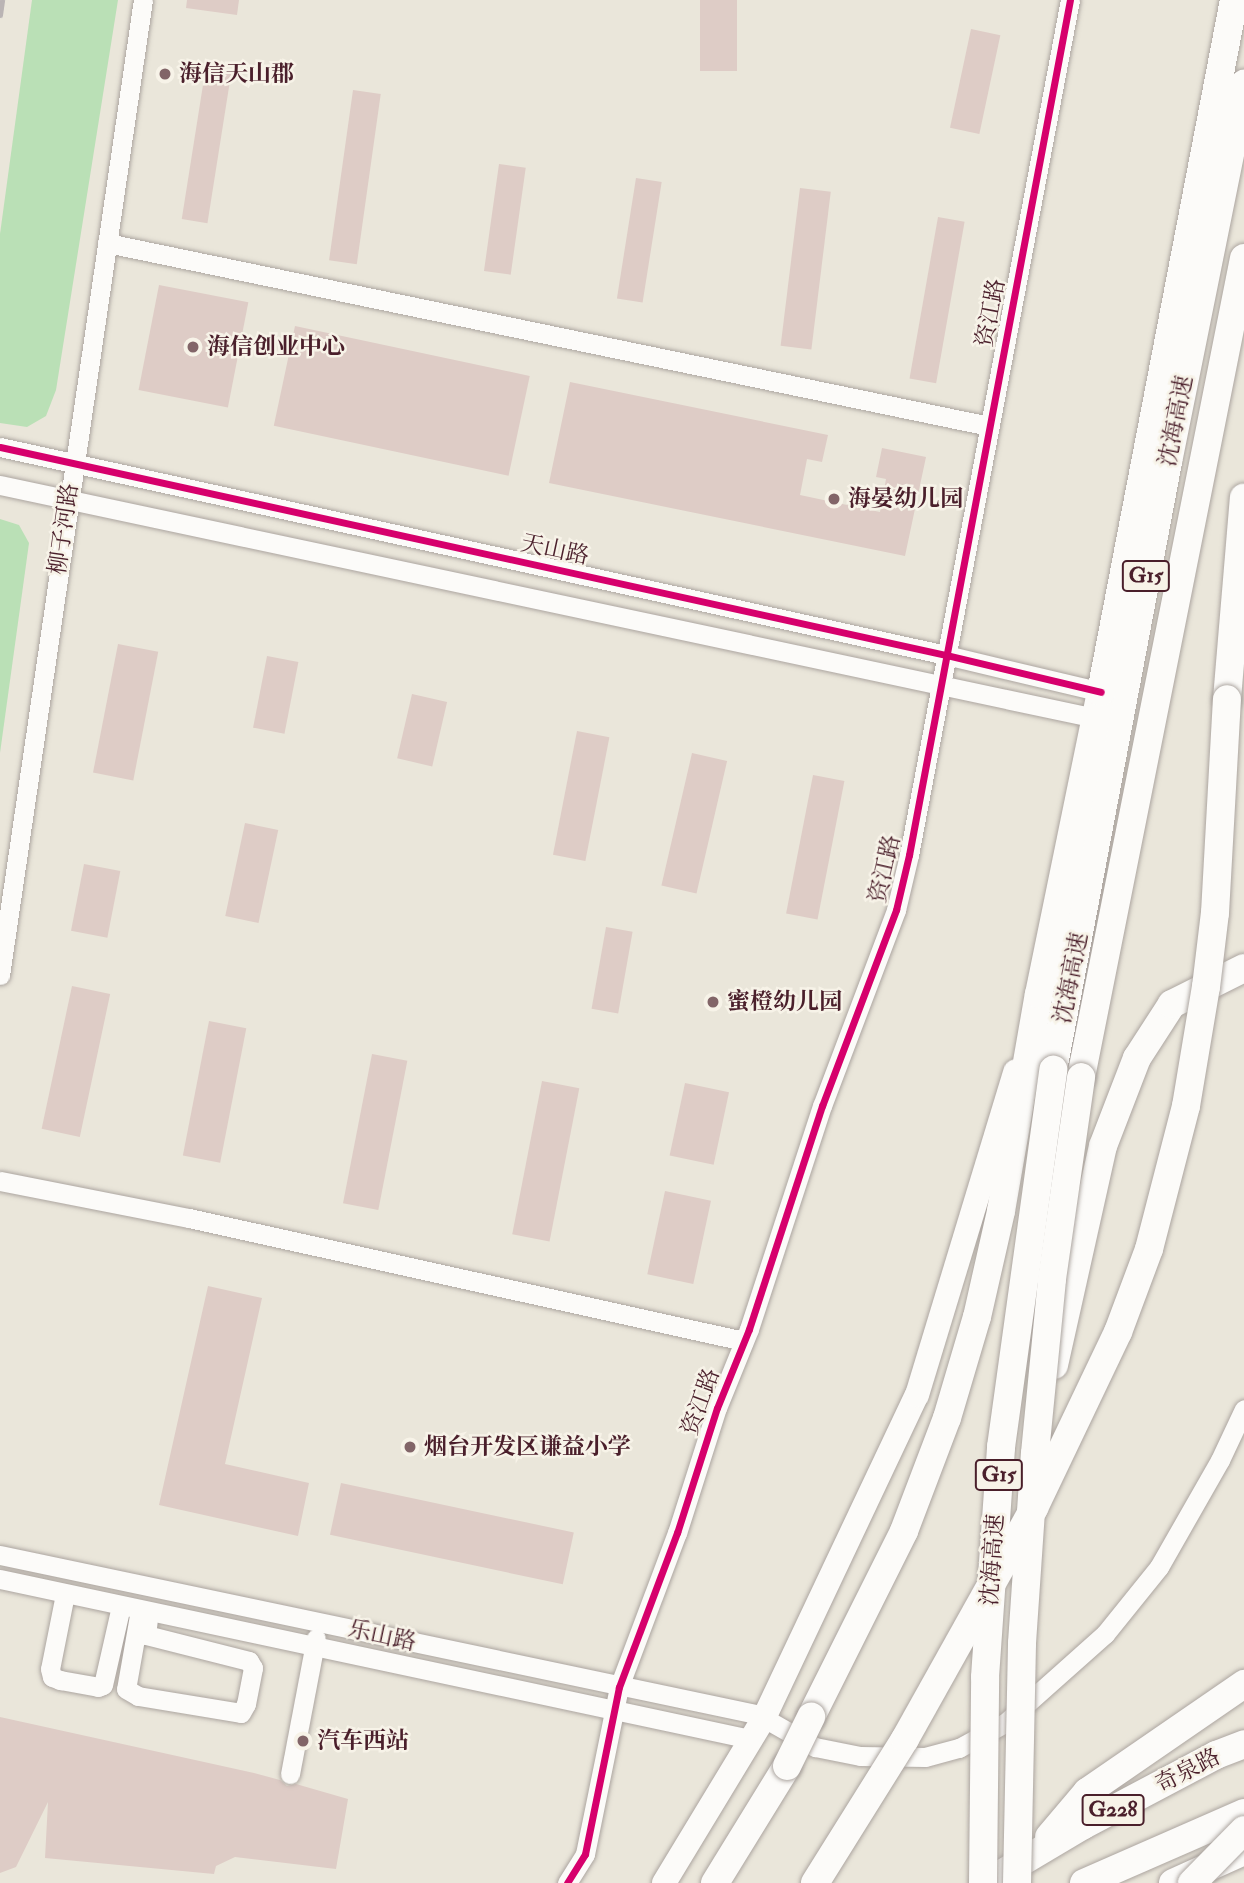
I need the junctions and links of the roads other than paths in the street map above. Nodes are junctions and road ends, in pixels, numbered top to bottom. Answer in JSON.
{"nodes":[{"id":1,"x":143,"y":0,"type":"edge"},
{"id":2,"x":1070,"y":0,"type":"edge"},
{"id":3,"x":1234,"y":0,"type":"edge"},
{"id":4,"x":1244,"y":83,"type":"edge"},
{"id":5,"x":107,"y":243,"type":"junction"},
{"id":6,"x":1244,"y":258,"type":"edge"},
{"id":7,"x":989,"y":426,"type":"junction"},
{"id":8,"x":0,"y":447,"type":"edge"},
{"id":9,"x":74,"y":464,"type":"junction"},
{"id":10,"x":0,"y":485,"type":"edge"},
{"id":11,"x":1244,"y":498,"type":"edge"},
{"id":12,"x":68,"y":501,"type":"junction"},
{"id":13,"x":946,"y":655,"type":"junction"},
{"id":14,"x":940,"y":686,"type":"junction"},
{"id":15,"x":1098,"y":705,"type":"junction"},
{"id":16,"x":1244,"y":968,"type":"edge"},
{"id":17,"x":0,"y":975,"type":"edge"},
{"id":18,"x":1039,"y":994,"type":"junction"},
{"id":19,"x":0,"y":1181,"type":"edge"},
{"id":20,"x":744,"y":1341,"type":"junction"},
{"id":21,"x":1244,"y":1409,"type":"edge"},
{"id":22,"x":1035,"y":1453,"type":"junction"},
{"id":23,"x":0,"y":1555,"type":"edge"},
{"id":24,"x":0,"y":1580,"type":"edge"},
{"id":25,"x":65,"y":1594,"type":"junction"},
{"id":26,"x":121,"y":1606,"type":"junction"},
{"id":27,"x":145,"y":1611,"type":"junction"},
{"id":28,"x":318,"y":1623,"type":"junction"},
{"id":29,"x":313,"y":1648,"type":"junction"},
{"id":30,"x":1244,"y":1684,"type":"edge"},
{"id":31,"x":619,"y":1687,"type":"junction"},
{"id":32,"x":613,"y":1712,"type":"junction"},
{"id":33,"x":764,"y":1717,"type":"junction"},
{"id":34,"x":750,"y":1740,"type":"junction"},
{"id":35,"x":1244,"y":1744,"type":"edge"},
{"id":36,"x":290,"y":1774,"type":"dead end"},
{"id":37,"x":1244,"y":1813,"type":"edge"},
{"id":38,"x":1244,"y":1830,"type":"edge"},
{"id":39,"x":1244,"y":1851,"type":"edge"},
{"id":40,"x":1036,"y":1852,"type":"junction"},
{"id":41,"x":567,"y":1883,"type":"edge"},
{"id":42,"x":664,"y":1883,"type":"edge"},
{"id":43,"x":715,"y":1883,"type":"edge"},
{"id":44,"x":815,"y":1883,"type":"edge"},
{"id":45,"x":985,"y":1883,"type":"edge"},
{"id":46,"x":1017,"y":1883,"type":"edge"},
{"id":47,"x":1084,"y":1883,"type":"edge"},
{"id":48,"x":1173,"y":1883,"type":"edge"},
{"id":49,"x":1192,"y":1883,"type":"edge"}],
"edges":[{"from":1,"to":5,"type":"street","name":"柳子河路"},
{"from":2,"to":7,"type":"street","name":"资江路"},
{"from":3,"to":15,"type":"highway"},
{"from":4,"to":45,"type":"highway","name":"沈海高速","number":"G15","bridge":true},
{"from":5,"to":7,"type":"street"},
{"from":5,"to":9,"type":"street","name":"柳子河路"},
{"from":6,"to":22,"type":"highway","name":"沈海高速","number":"G15","bridge":true},
{"from":7,"to":13,"type":"street","name":"资江路"},
{"from":8,"to":9,"type":"street","name":"天山路"},
{"from":9,"to":12,"type":"street","name":"柳子河路"},
{"from":9,"to":13,"type":"street","name":"天山路"},
{"from":10,"to":12,"type":"street"},
{"from":11,"to":44,"type":"highway","bridge":true},
{"from":12,"to":14,"type":"street"},
{"from":12,"to":17,"type":"street","name":"柳子河路"},
{"from":13,"to":14,"type":"street","name":"资江路"},
{"from":13,"to":15,"type":"street","name":"天山路"},
{"from":14,"to":15,"type":"street"},
{"from":14,"to":20,"type":"street","name":"资江路"},
{"from":15,"to":18,"type":"highway"},
{"from":16,"to":22,"type":"highway","bridge":true},
{"from":18,"to":33,"type":"main road"},
{"from":18,"to":43,"type":"highway","bridge":true},
{"from":19,"to":20,"type":"street"},
{"from":20,"to":31,"type":"street","name":"资江路"},
{"from":21,"to":33,"type":"street","name":"乐山路"},
{"from":22,"to":46,"type":"highway","name":"沈海高速","number":"G15","bridge":true},
{"from":23,"to":28,"type":"street","name":"乐山路"},
{"from":24,"to":25,"type":"street","name":"乐山路"},
{"from":25,"to":26,"type":"street","name":"乐山路"},
{"from":25,"to":26,"type":"street"},
{"from":26,"to":27,"type":"street","name":"乐山路"},
{"from":27,"to":27,"type":"street"},
{"from":27,"to":29,"type":"street","name":"乐山路"},
{"from":28,"to":29,"type":"street"},
{"from":28,"to":31,"type":"street","name":"乐山路"},
{"from":29,"to":32,"type":"street","name":"乐山路"},
{"from":29,"to":36,"type":"street"},
{"from":30,"to":40,"type":"highway"},
{"from":31,"to":32,"type":"street","name":"资江路"},
{"from":31,"to":33,"type":"street","name":"乐山路"},
{"from":32,"to":34,"type":"street","name":"乐山路"},
{"from":32,"to":41,"type":"street","name":"资江路"},
{"from":33,"to":34,"type":"main road"},
{"from":34,"to":42,"type":"main road"},
{"from":35,"to":40,"type":"highway","name":"奇泉路","number":"G228"},
{"from":37,"to":47,"type":"highway","number":"G228"},
{"from":38,"to":49,"type":"highway","bridge":true},
{"from":39,"to":48,"type":"highway"},
{"from":40,"to":45,"type":"highway","name":"奇泉路","number":"G228"}]}
